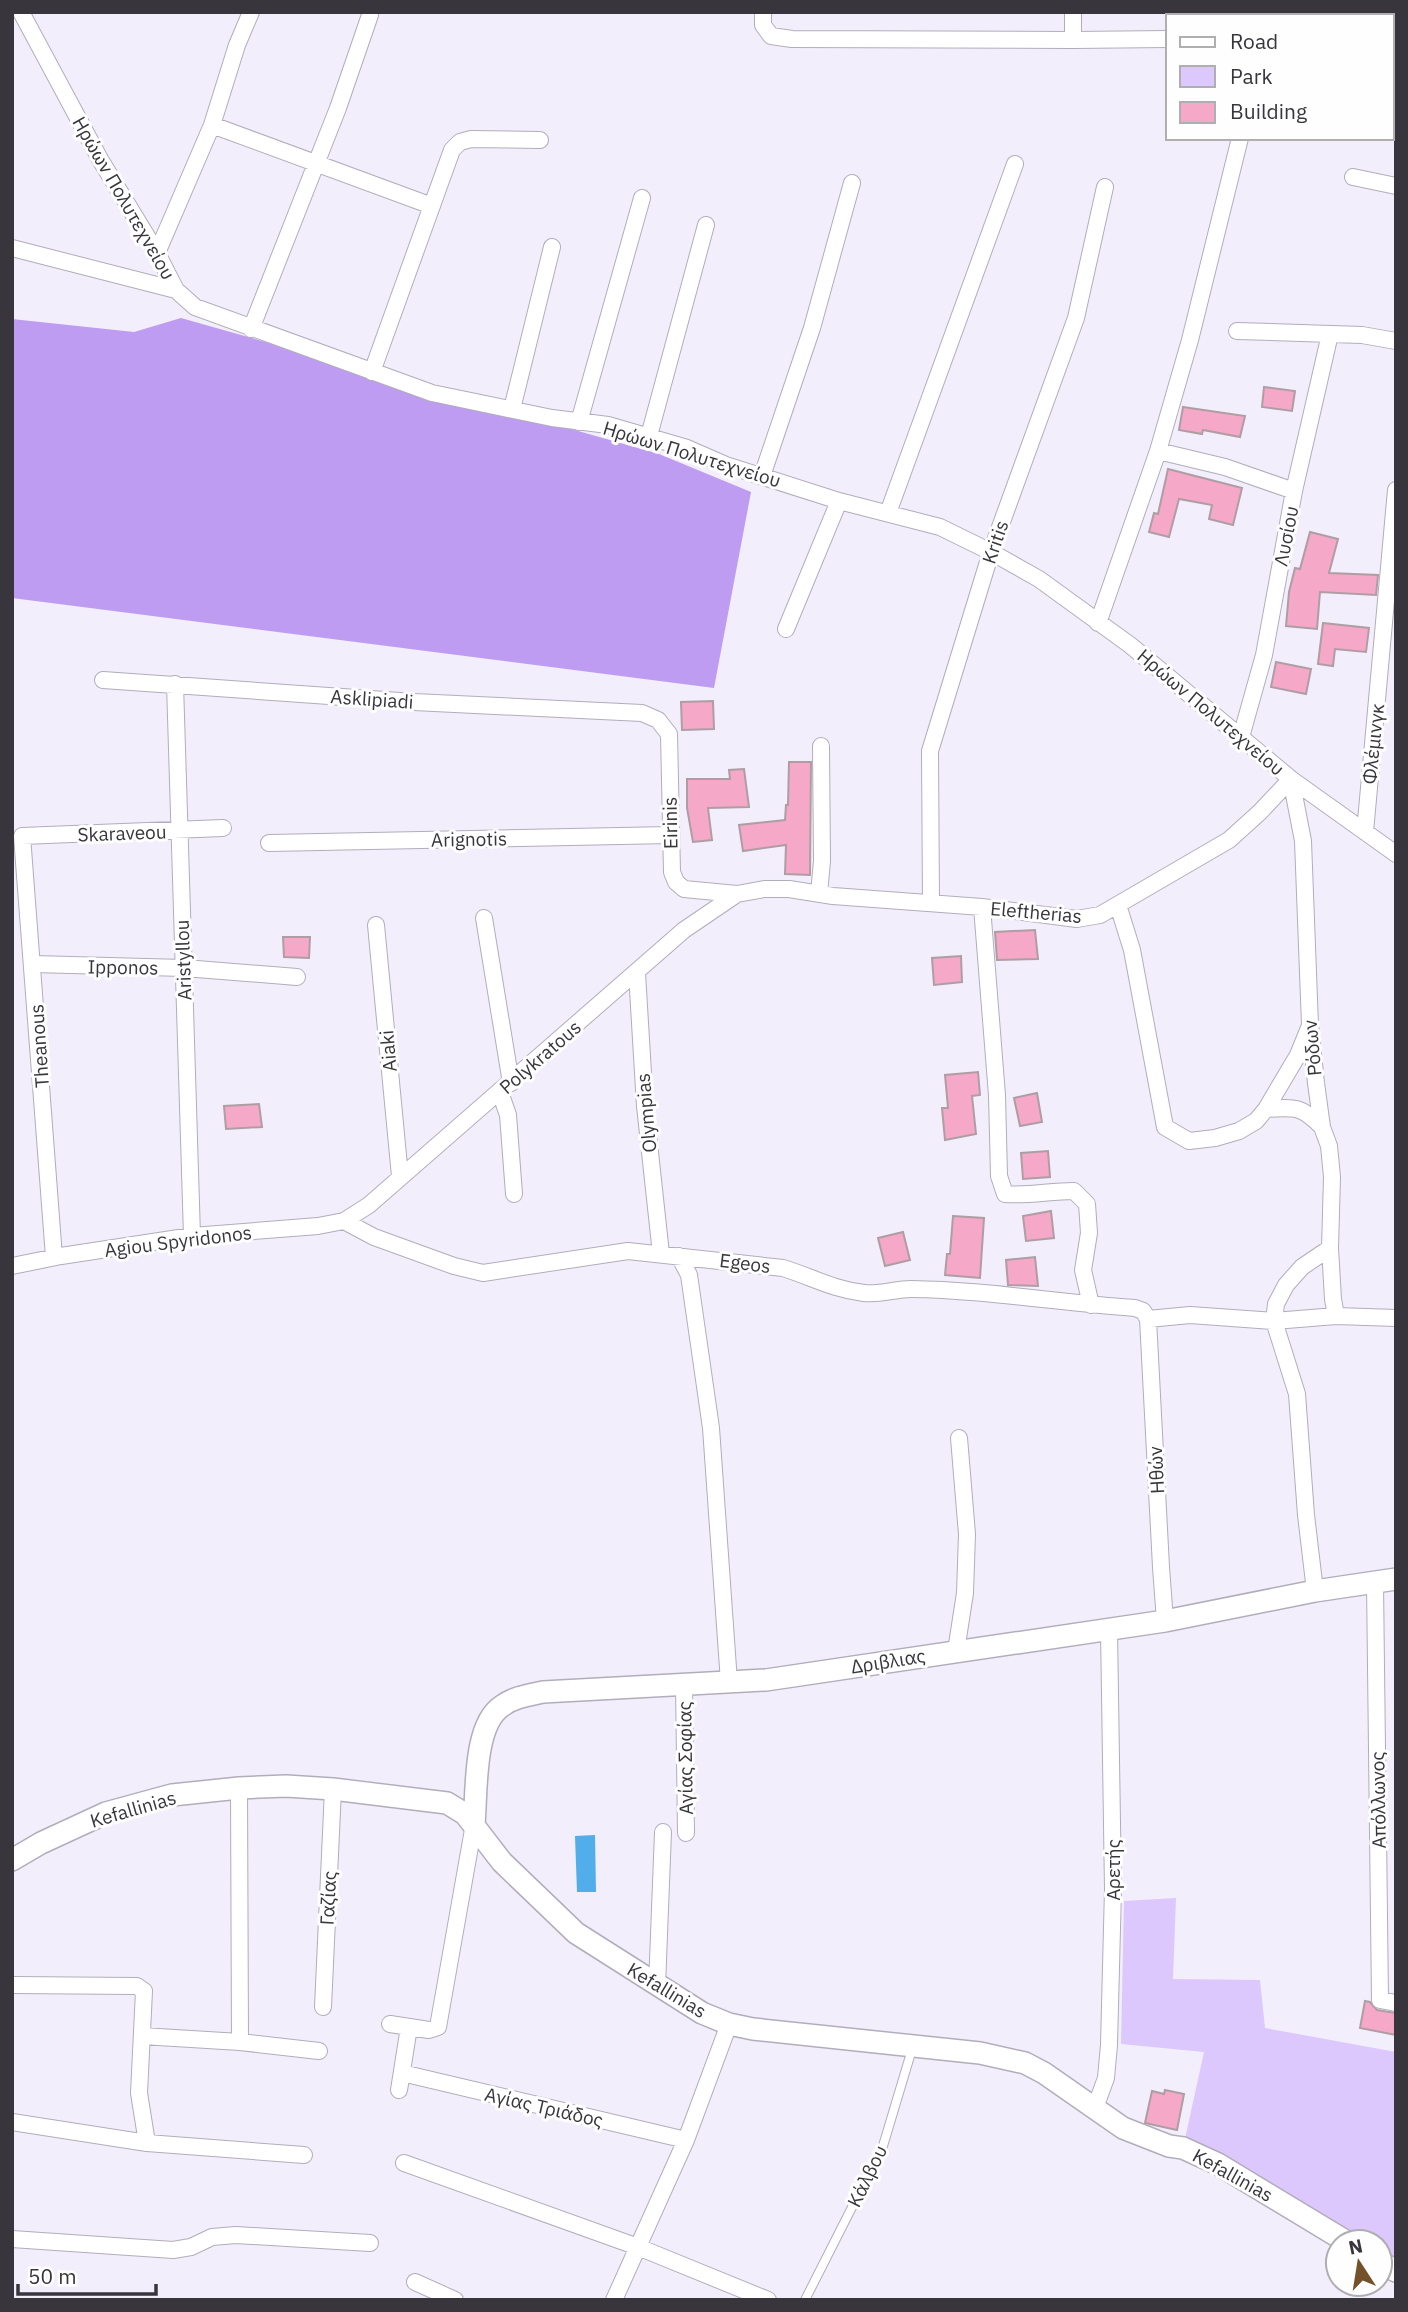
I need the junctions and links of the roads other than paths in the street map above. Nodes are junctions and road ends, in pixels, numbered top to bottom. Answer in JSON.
{"nodes":[{"id":1,"x":20,"y":12,"type":"edge"},
{"id":2,"x":251,"y":12,"type":"edge"},
{"id":3,"x":763,"y":12,"type":"edge"},
{"id":4,"x":1073,"y":12,"type":"edge"},
{"id":5,"x":370,"y":15,"type":"dead end"},
{"id":6,"x":1166,"y":39,"type":"edge"},
{"id":7,"x":1073,"y":40,"type":"junction"},
{"id":8,"x":212,"y":125,"type":"junction"},
{"id":9,"x":540,"y":140,"type":"dead end"},
{"id":10,"x":1240,"y":140,"type":"edge"},
{"id":11,"x":316,"y":163,"type":"junction"},
{"id":12,"x":1015,"y":164,"type":"dead end"},
{"id":13,"x":1353,"y":177,"type":"dead end"},
{"id":14,"x":852,"y":183,"type":"dead end"},
{"id":15,"x":1396,"y":186,"type":"edge"},
{"id":16,"x":1105,"y":187,"type":"dead end"},
{"id":17,"x":642,"y":198,"type":"dead end"},
{"id":18,"x":432,"y":206,"type":"junction"},
{"id":19,"x":706,"y":226,"type":"dead end"},
{"id":20,"x":552,"y":247,"type":"dead end"},
{"id":21,"x":12,"y":248,"type":"edge"},
{"id":22,"x":157,"y":253,"type":"junction"},
{"id":23,"x":176,"y":290,"type":"junction"},
{"id":24,"x":251,"y":329,"type":"junction"},
{"id":25,"x":1237,"y":331,"type":"dead end"},
{"id":26,"x":1330,"y":334,"type":"junction"},
{"id":27,"x":1396,"y":341,"type":"edge"},
{"id":28,"x":372,"y":372,"type":"junction"},
{"id":29,"x":512,"y":409,"type":"junction"},
{"id":30,"x":579,"y":422,"type":"junction"},
{"id":31,"x":649,"y":436,"type":"junction"},
{"id":32,"x":1158,"y":451,"type":"junction"},
{"id":33,"x":762,"y":476,"type":"junction"},
{"id":34,"x":1396,"y":489,"type":"edge"},
{"id":35,"x":1294,"y":491,"type":"junction"},
{"id":36,"x":839,"y":501,"type":"junction"},
{"id":37,"x":888,"y":513,"type":"junction"},
{"id":38,"x":991,"y":552,"type":"junction"},
{"id":39,"x":1098,"y":623,"type":"junction"},
{"id":40,"x":786,"y":629,"type":"dead end"},
{"id":41,"x":103,"y":680,"type":"dead end"},
{"id":42,"x":174,"y":684,"type":"junction"},
{"id":43,"x":642,"y":713,"type":"joint"},
{"id":44,"x":1241,"y":737,"type":"junction"},
{"id":45,"x":821,"y":746,"type":"dead end"},
{"id":46,"x":1291,"y":779,"type":"junction"},
{"id":47,"x":223,"y":828,"type":"dead end"},
{"id":48,"x":179,"y":831,"type":"junction"},
{"id":49,"x":1365,"y":832,"type":"junction"},
{"id":50,"x":670,"y":835,"type":"junction"},
{"id":51,"x":22,"y":836,"type":"joint"},
{"id":52,"x":269,"y":843,"type":"dead end"},
{"id":53,"x":1396,"y":855,"type":"edge"},
{"id":54,"x":737,"y":894,"type":"junction"},
{"id":55,"x":819,"y":894,"type":"junction"},
{"id":56,"x":931,"y":903,"type":"junction"},
{"id":57,"x":1118,"y":905,"type":"junction"},
{"id":58,"x":982,"y":907,"type":"junction"},
{"id":59,"x":484,"y":918,"type":"dead end"},
{"id":60,"x":376,"y":925,"type":"dead end"},
{"id":61,"x":33,"y":964,"type":"junction"},
{"id":62,"x":184,"y":968,"type":"junction"},
{"id":63,"x":636,"y":973,"type":"junction"},
{"id":64,"x":297,"y":977,"type":"dead end"},
{"id":65,"x":1310,"y":1025,"type":"junction"},
{"id":66,"x":505,"y":1088,"type":"junction"},
{"id":67,"x":1266,"y":1109,"type":"junction"},
{"id":68,"x":1322,"y":1127,"type":"junction"},
{"id":69,"x":400,"y":1176,"type":"junction"},
{"id":70,"x":513,"y":1194,"type":"dead end"},
{"id":71,"x":344,"y":1221,"type":"junction"},
{"id":72,"x":192,"y":1236,"type":"junction"},
{"id":73,"x":1330,"y":1248,"type":"junction"},
{"id":74,"x":661,"y":1254,"type":"junction"},
{"id":75,"x":679,"y":1256,"type":"junction"},
{"id":76,"x":54,"y":1257,"type":"junction"},
{"id":77,"x":12,"y":1266,"type":"edge"},
{"id":78,"x":1091,"y":1305,"type":"junction"},
{"id":79,"x":1336,"y":1316,"type":"junction"},
{"id":80,"x":1396,"y":1318,"type":"edge"},
{"id":81,"x":1148,"y":1319,"type":"junction"},
{"id":82,"x":1275,"y":1321,"type":"junction"},
{"id":83,"x":959,"y":1438,"type":"dead end"},
{"id":84,"x":1386,"y":1581,"type":"edge"},
{"id":85,"x":1315,"y":1591,"type":"junction"},
{"id":86,"x":1166,"y":1621,"type":"junction"},
{"id":87,"x":1108,"y":1629,"type":"junction"},
{"id":88,"x":956,"y":1651,"type":"junction"},
{"id":89,"x":729,"y":1682,"type":"junction"},
{"id":90,"x":684,"y":1684,"type":"junction"},
{"id":91,"x":239,"y":1788,"type":"junction"},
{"id":92,"x":333,"y":1789,"type":"junction"},
{"id":93,"x":474,"y":1824,"type":"junction"},
{"id":94,"x":663,"y":1832,"type":"dead end"},
{"id":95,"x":686,"y":1833,"type":"dead end"},
{"id":96,"x":12,"y":1860,"type":"edge"},
{"id":97,"x":12,"y":1985,"type":"edge"},
{"id":98,"x":657,"y":1986,"type":"junction"},
{"id":99,"x":1396,"y":2003,"type":"edge"},
{"id":100,"x":323,"y":2007,"type":"dead end"},
{"id":101,"x":390,"y":2024,"type":"dead end"},
{"id":102,"x":729,"y":2024,"type":"junction"},
{"id":103,"x":409,"y":2027,"type":"junction"},
{"id":104,"x":142,"y":2036,"type":"junction"},
{"id":105,"x":240,"y":2042,"type":"junction"},
{"id":106,"x":913,"y":2046,"type":"junction"},
{"id":107,"x":319,"y":2051,"type":"dead end"},
{"id":108,"x":402,"y":2073,"type":"junction"},
{"id":109,"x":399,"y":2090,"type":"dead end"},
{"id":110,"x":1095,"y":2108,"type":"junction"},
{"id":111,"x":12,"y":2122,"type":"edge"},
{"id":112,"x":686,"y":2140,"type":"junction"},
{"id":113,"x":147,"y":2143,"type":"junction"},
{"id":114,"x":304,"y":2155,"type":"dead end"},
{"id":115,"x":404,"y":2163,"type":"dead end"},
{"id":116,"x":1325,"y":2228,"type":"edge"},
{"id":117,"x":12,"y":2239,"type":"edge"},
{"id":118,"x":370,"y":2244,"type":"dead end"},
{"id":119,"x":638,"y":2247,"type":"junction"},
{"id":120,"x":415,"y":2282,"type":"dead end"},
{"id":121,"x":455,"y":2300,"type":"edge"},
{"id":122,"x":614,"y":2300,"type":"edge"},
{"id":123,"x":768,"y":2300,"type":"edge"},
{"id":124,"x":805,"y":2300,"type":"edge"}],
"edges":[{"from":1,"to":22,"type":"street","name":"Ηρώων Πολυτεχνείου"},
{"from":2,"to":8,"type":"street"},
{"from":3,"to":7,"type":"street"},
{"from":4,"to":7,"type":"street"},
{"from":5,"to":11,"type":"street"},
{"from":6,"to":7,"type":"street"},
{"from":8,"to":11,"type":"street"},
{"from":8,"to":22,"type":"street"},
{"from":9,"to":18,"type":"street"},
{"from":10,"to":32,"type":"street"},
{"from":11,"to":18,"type":"street"},
{"from":11,"to":24,"type":"street"},
{"from":12,"to":37,"type":"street"},
{"from":13,"to":15,"type":"street"},
{"from":14,"to":33,"type":"street"},
{"from":16,"to":38,"type":"street","name":"Kritis"},
{"from":17,"to":30,"type":"street"},
{"from":18,"to":28,"type":"street"},
{"from":19,"to":31,"type":"street"},
{"from":20,"to":29,"type":"street"},
{"from":21,"to":23,"type":"street"},
{"from":22,"to":23,"type":"street","name":"Ηρώων Πολυτεχνείου"},
{"from":23,"to":24,"type":"street","name":"Ηρώων Πολυτεχνείου"},
{"from":24,"to":28,"type":"street","name":"Ηρώων Πολυτεχνείου"},
{"from":25,"to":26,"type":"street"},
{"from":26,"to":27,"type":"street"},
{"from":26,"to":35,"type":"street","name":"Λυσίου"},
{"from":28,"to":29,"type":"street","name":"Ηρώων Πολυτεχνείου"},
{"from":29,"to":30,"type":"street","name":"Ηρώων Πολυτεχνείου"},
{"from":30,"to":31,"type":"street","name":"Ηρώων Πολυτεχνείου"},
{"from":31,"to":33,"type":"street","name":"Ηρώων Πολυτεχνείου"},
{"from":32,"to":35,"type":"street"},
{"from":32,"to":39,"type":"street"},
{"from":33,"to":36,"type":"street","name":"Ηρώων Πολυτεχνείου"},
{"from":34,"to":49,"type":"street","name":"Φλέμινγκ"},
{"from":35,"to":44,"type":"street","name":"Λυσίου"},
{"from":36,"to":37,"type":"street","name":"Ηρώων Πολυτεχνείου"},
{"from":36,"to":40,"type":"street"},
{"from":37,"to":38,"type":"street","name":"Ηρώων Πολυτεχνείου"},
{"from":38,"to":39,"type":"street","name":"Ηρώων Πολυτεχνείου"},
{"from":38,"to":56,"type":"street","name":"Kritis"},
{"from":39,"to":44,"type":"street","name":"Ηρώων Πολυτεχνείου"},
{"from":41,"to":42,"type":"street","name":"Asklipiadi"},
{"from":42,"to":43,"type":"street","name":"Asklipiadi"},
{"from":42,"to":48,"type":"street","name":"Aristyllou"},
{"from":43,"to":50,"type":"street","name":"Eirinis"},
{"from":44,"to":46,"type":"street","name":"Ηρώων Πολυτεχνείου"},
{"from":45,"to":55,"type":"street"},
{"from":46,"to":49,"type":"street","name":"Ηρώων Πολυτεχνείου"},
{"from":46,"to":57,"type":"street","name":"Eleftherias"},
{"from":46,"to":65,"type":"street","name":"Ρόδων"},
{"from":47,"to":48,"type":"street","name":"Skaraveou"},
{"from":48,"to":51,"type":"street","name":"Skaraveou"},
{"from":48,"to":62,"type":"street","name":"Aristyllou"},
{"from":49,"to":53,"type":"street","name":"Ηρώων Πολυτεχνείου"},
{"from":50,"to":52,"type":"street","name":"Arignotis"},
{"from":50,"to":54,"type":"street","name":"Eirinis"},
{"from":51,"to":61,"type":"street","name":"Theanous"},
{"from":54,"to":55,"type":"street","name":"Eleftherias"},
{"from":54,"to":63,"type":"street","name":"Polykratous"},
{"from":55,"to":56,"type":"street","name":"Eleftherias"},
{"from":56,"to":58,"type":"street","name":"Eleftherias"},
{"from":57,"to":58,"type":"street","name":"Eleftherias"},
{"from":57,"to":67,"type":"street"},
{"from":58,"to":78,"type":"street"},
{"from":59,"to":66,"type":"street"},
{"from":60,"to":69,"type":"street","name":"Aiaki"},
{"from":61,"to":62,"type":"street","name":"Ipponos"},
{"from":61,"to":76,"type":"street","name":"Theanous"},
{"from":62,"to":64,"type":"street","name":"Ipponos"},
{"from":62,"to":72,"type":"street","name":"Aristyllou"},
{"from":63,"to":66,"type":"street","name":"Polykratous"},
{"from":63,"to":74,"type":"street","name":"Olympias"},
{"from":65,"to":67,"type":"street"},
{"from":65,"to":68,"type":"street","name":"Ρόδων"},
{"from":66,"to":69,"type":"street","name":"Polykratous"},
{"from":66,"to":70,"type":"street"},
{"from":67,"to":68,"type":"street"},
{"from":68,"to":73,"type":"street","name":"Ρόδων"},
{"from":69,"to":71,"type":"street","name":"Polykratous"},
{"from":71,"to":72,"type":"street","name":"Agiou Spyridonos"},
{"from":71,"to":74,"type":"street","name":"Egeos"},
{"from":72,"to":76,"type":"street","name":"Agiou Spyridonos"},
{"from":73,"to":79,"type":"street","name":"Ρόδων"},
{"from":73,"to":82,"type":"street"},
{"from":74,"to":75,"type":"street","name":"Egeos"},
{"from":75,"to":78,"type":"street","name":"Egeos"},
{"from":75,"to":89,"type":"street"},
{"from":76,"to":77,"type":"street","name":"Agiou Spyridonos"},
{"from":78,"to":81,"type":"street","name":"Egeos"},
{"from":79,"to":80,"type":"street"},
{"from":79,"to":82,"type":"street"},
{"from":81,"to":82,"type":"street"},
{"from":81,"to":86,"type":"street","name":"Ηθών"},
{"from":82,"to":85,"type":"street"},
{"from":83,"to":88,"type":"street"},
{"from":84,"to":85,"type":"street","name":"Δριβλιας"},
{"from":84,"to":99,"type":"street","name":"Απόλλωνος"},
{"from":85,"to":86,"type":"street","name":"Δριβλιας"},
{"from":86,"to":87,"type":"street","name":"Δριβλιας"},
{"from":87,"to":88,"type":"street","name":"Δριβλιας"},
{"from":87,"to":110,"type":"street","name":"Αρετής"},
{"from":88,"to":89,"type":"street","name":"Δριβλιας"},
{"from":89,"to":90,"type":"street","name":"Δριβλιας"},
{"from":90,"to":93,"type":"street","name":"Δριβλιας"},
{"from":90,"to":95,"type":"street","name":"Αγίας Σοφίας"},
{"from":91,"to":92,"type":"street","name":"Kefallinias"},
{"from":91,"to":96,"type":"street","name":"Kefallinias"},
{"from":91,"to":105,"type":"street"},
{"from":92,"to":93,"type":"street","name":"Kefallinias"},
{"from":92,"to":100,"type":"street","name":"Γαζίας"},
{"from":93,"to":98,"type":"street","name":"Kefallinias"},
{"from":93,"to":103,"type":"street"},
{"from":94,"to":98,"type":"street"},
{"from":97,"to":104,"type":"street"},
{"from":98,"to":102,"type":"street","name":"Kefallinias"},
{"from":101,"to":103,"type":"street"},
{"from":102,"to":106,"type":"street","name":"Kefallinias"},
{"from":102,"to":112,"type":"street"},
{"from":103,"to":108,"type":"street"},
{"from":104,"to":105,"type":"street"},
{"from":104,"to":113,"type":"street"},
{"from":105,"to":107,"type":"street"},
{"from":106,"to":110,"type":"street","name":"Kefallinias"},
{"from":106,"to":124,"type":"lane","name":"Κάλβου"},
{"from":108,"to":109,"type":"street"},
{"from":108,"to":112,"type":"street","name":"Αγίας Τριάδος"},
{"from":110,"to":116,"type":"street","name":"Kefallinias"},
{"from":111,"to":113,"type":"street"},
{"from":112,"to":119,"type":"street"},
{"from":113,"to":114,"type":"street"},
{"from":115,"to":119,"type":"street"},
{"from":117,"to":118,"type":"street"},
{"from":119,"to":122,"type":"street"},
{"from":119,"to":123,"type":"street"},
{"from":120,"to":121,"type":"street"}]}
